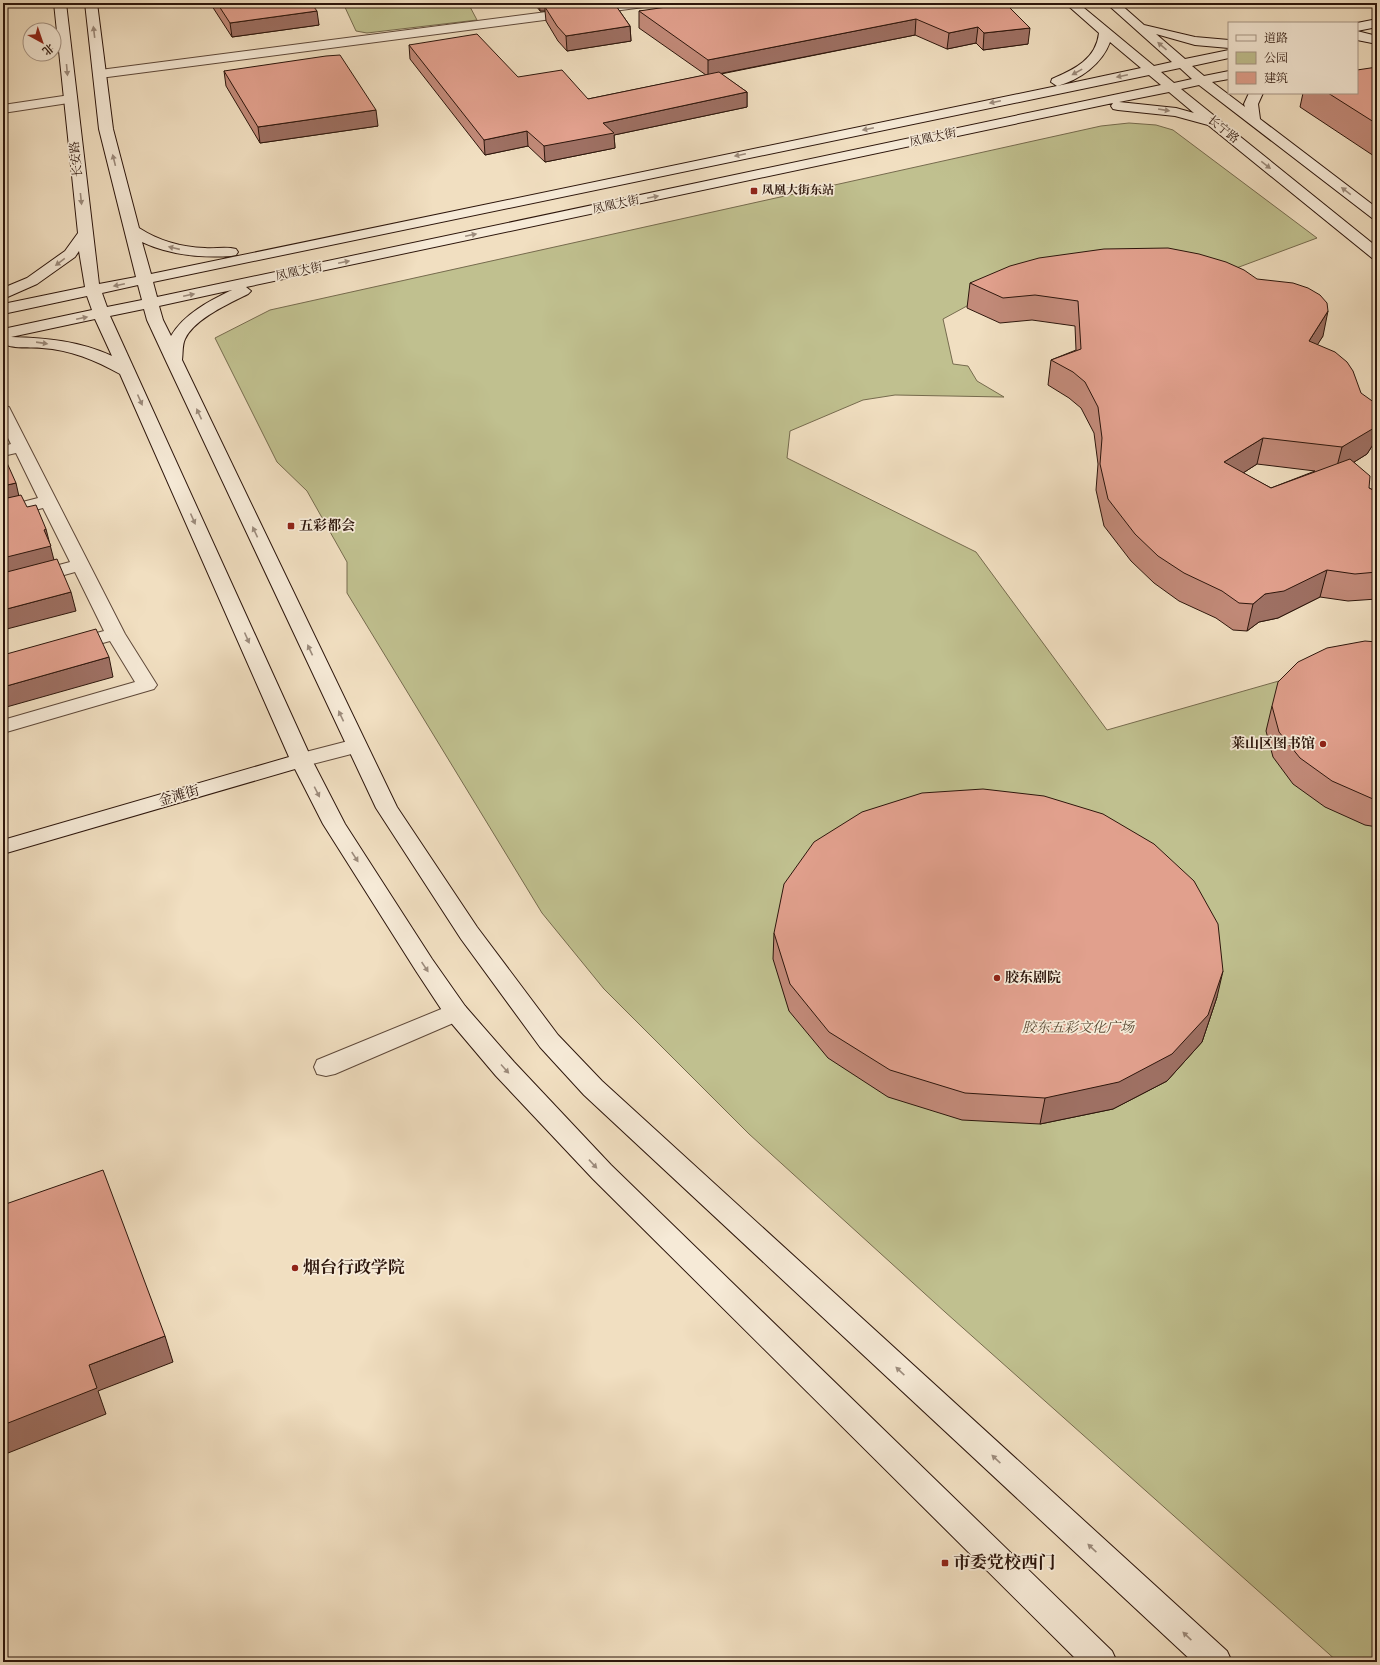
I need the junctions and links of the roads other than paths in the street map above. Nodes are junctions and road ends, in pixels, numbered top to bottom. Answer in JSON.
{"nodes":[{"id":1,"x":60,"y":3,"type":"edge"},
{"id":2,"x":91,"y":3,"type":"edge"},
{"id":3,"x":644,"y":3,"type":"edge"},
{"id":4,"x":1071,"y":3,"type":"edge"},
{"id":5,"x":1112,"y":3,"type":"edge"},
{"id":6,"x":1376,"y":23,"type":"edge"},
{"id":7,"x":1137,"y":24,"type":"junction"},
{"id":8,"x":1358,"y":27,"type":"edge"},
{"id":9,"x":1358,"y":31,"type":"edge"},
{"id":10,"x":1105,"y":32,"type":"junction"},
{"id":11,"x":1358,"y":36,"type":"edge"},
{"id":12,"x":1377,"y":40,"type":"edge"},
{"id":13,"x":1228,"y":44,"type":"edge"},
{"id":14,"x":1377,"y":44,"type":"edge"},
{"id":15,"x":1358,"y":48,"type":"edge"},
{"id":16,"x":1228,"y":54,"type":"edge"},
{"id":17,"x":1181,"y":64,"type":"junction"},
{"id":18,"x":1150,"y":70,"type":"junction"},
{"id":19,"x":100,"y":74,"type":"junction"},
{"id":20,"x":1228,"y":75,"type":"edge"},
{"id":21,"x":1202,"y":81,"type":"junction"},
{"id":22,"x":1171,"y":87,"type":"junction"},
{"id":23,"x":1256,"y":94,"type":"edge"},
{"id":24,"x":1025,"y":96,"type":"junction"},
{"id":25,"x":70,"y":99,"type":"junction"},
{"id":26,"x":3,"y":109,"type":"edge"},
{"id":27,"x":1069,"y":109,"type":"junction"},
{"id":28,"x":1253,"y":120,"type":"junction"},
{"id":29,"x":1214,"y":123,"type":"junction"},
{"id":30,"x":1284,"y":143,"type":"junction"},
{"id":31,"x":1247,"y":150,"type":"junction"},
{"id":32,"x":1377,"y":214,"type":"edge"},
{"id":33,"x":132,"y":230,"type":"junction"},
{"id":34,"x":85,"y":233,"type":"junction"},
{"id":35,"x":296,"y":248,"type":"junction"},
{"id":36,"x":1377,"y":255,"type":"edge"},
{"id":37,"x":269,"y":278,"type":"junction"},
{"id":38,"x":145,"y":280,"type":"junction"},
{"id":39,"x":94,"y":290,"type":"junction"},
{"id":40,"x":3,"y":294,"type":"edge"},
{"id":41,"x":151,"y":303,"type":"junction"},
{"id":42,"x":3,"y":308,"type":"edge"},
{"id":43,"x":101,"y":314,"type":"junction"},
{"id":44,"x":3,"y":334,"type":"edge"},
{"id":45,"x":3,"y":343,"type":"edge"},
{"id":46,"x":174,"y":361,"type":"junction"},
{"id":47,"x":126,"y":371,"type":"junction"},
{"id":48,"x":3,"y":411,"type":"edge"},
{"id":49,"x":21,"y":447,"type":"junction"},
{"id":50,"x":3,"y":451,"type":"edge"},
{"id":51,"x":48,"y":501,"type":"junction"},
{"id":52,"x":3,"y":513,"type":"edge"},
{"id":53,"x":81,"y":565,"type":"junction"},
{"id":54,"x":3,"y":586,"type":"edge"},
{"id":55,"x":115,"y":634,"type":"junction"},
{"id":56,"x":55,"y":650,"type":"edge"},
{"id":57,"x":3,"y":727,"type":"edge"},
{"id":58,"x":356,"y":746,"type":"junction"},
{"id":59,"x":301,"y":760,"type":"junction"},
{"id":60,"x":3,"y":847,"type":"edge"},
{"id":61,"x":456,"y":1012,"type":"junction"},
{"id":62,"x":326,"y":1067,"type":"dead end"},
{"id":63,"x":1101,"y":1662,"type":"edge"},
{"id":64,"x":1216,"y":1662,"type":"edge"}],
"edges":[{"from":1,"to":25,"type":"street","name":"长安路","one_way":true},
{"from":19,"to":2,"type":"street","one_way":true},
{"from":3,"to":19,"type":"street"},
{"from":4,"to":10,"type":"street","name":"长宁路"},
{"from":5,"to":7,"type":"street","name":"长宁路"},
{"from":6,"to":8,"type":"street"},
{"from":6,"to":9,"type":"street"},
{"from":7,"to":13,"type":"street"},
{"from":17,"to":7,"type":"street","name":"长宁路","one_way":true},
{"from":10,"to":18,"type":"street","name":"长宁路"},
{"from":10,"to":24,"type":"street","one_way":true},
{"from":11,"to":12,"type":"street"},
{"from":14,"to":15,"type":"street"},
{"from":16,"to":17,"type":"street","name":"凤凰大街"},
{"from":17,"to":18,"type":"street","name":"凤凰大街"},
{"from":17,"to":21,"type":"street","name":"长宁路"},
{"from":18,"to":22,"type":"street","name":"长宁路"},
{"from":18,"to":24,"type":"street","name":"凤凰大街","one_way":true},
{"from":33,"to":19,"type":"street","one_way":true},
{"from":20,"to":21,"type":"street","name":"凤凰大街"},
{"from":21,"to":22,"type":"street","name":"凤凰大街"},
{"from":21,"to":28,"type":"street","name":"长宁路"},
{"from":22,"to":27,"type":"street","name":"凤凰大街"},
{"from":22,"to":29,"type":"street","name":"长宁路"},
{"from":23,"to":28,"type":"street"},
{"from":24,"to":35,"type":"street","name":"凤凰大街","one_way":true},
{"from":25,"to":26,"type":"street"},
{"from":25,"to":34,"type":"street","name":"长安路","one_way":true},
{"from":27,"to":29,"type":"street","one_way":true},
{"from":37,"to":27,"type":"street","name":"凤凰大街","one_way":true},
{"from":28,"to":30,"type":"street","name":"长宁路"},
{"from":29,"to":31,"type":"street","name":"长宁路"},
{"from":30,"to":31,"type":"street"},
{"from":32,"to":30,"type":"street","name":"长宁路","one_way":true},
{"from":31,"to":36,"type":"street","name":"长宁路","one_way":true},
{"from":35,"to":33,"type":"street","one_way":true},
{"from":33,"to":38,"type":"street"},
{"from":34,"to":39,"type":"street","name":"长安路"},
{"from":34,"to":40,"type":"street","one_way":true},
{"from":35,"to":38,"type":"street","name":"凤凰大街"},
{"from":41,"to":37,"type":"street","name":"凤凰大街","one_way":true},
{"from":37,"to":46,"type":"street"},
{"from":38,"to":39,"type":"street","name":"凤凰大街","one_way":true},
{"from":38,"to":41,"type":"street"},
{"from":39,"to":42,"type":"street","name":"凤凰大街"},
{"from":39,"to":43,"type":"street","name":"长安路"},
{"from":41,"to":43,"type":"street","name":"凤凰大街"},
{"from":41,"to":46,"type":"street"},
{"from":44,"to":43,"type":"street","name":"凤凰大街","one_way":true},
{"from":43,"to":47,"type":"street","name":"长安路"},
{"from":45,"to":47,"type":"street","one_way":true},
{"from":58,"to":46,"type":"street","one_way":true},
{"from":47,"to":59,"type":"street","name":"长安路","one_way":true},
{"from":48,"to":49,"type":"street"},
{"from":49,"to":50,"type":"street"},
{"from":49,"to":51,"type":"street"},
{"from":51,"to":52,"type":"street"},
{"from":51,"to":53,"type":"street"},
{"from":53,"to":54,"type":"street"},
{"from":53,"to":55,"type":"street"},
{"from":55,"to":56,"type":"street"},
{"from":55,"to":57,"type":"street"},
{"from":58,"to":59,"type":"street","name":"金滩街"},
{"from":64,"to":58,"type":"street","one_way":true},
{"from":59,"to":60,"type":"street","name":"金滩街"},
{"from":59,"to":61,"type":"street","name":"长安路","one_way":true},
{"from":61,"to":62,"type":"street"},
{"from":61,"to":63,"type":"street","name":"长安路","one_way":true}]}
